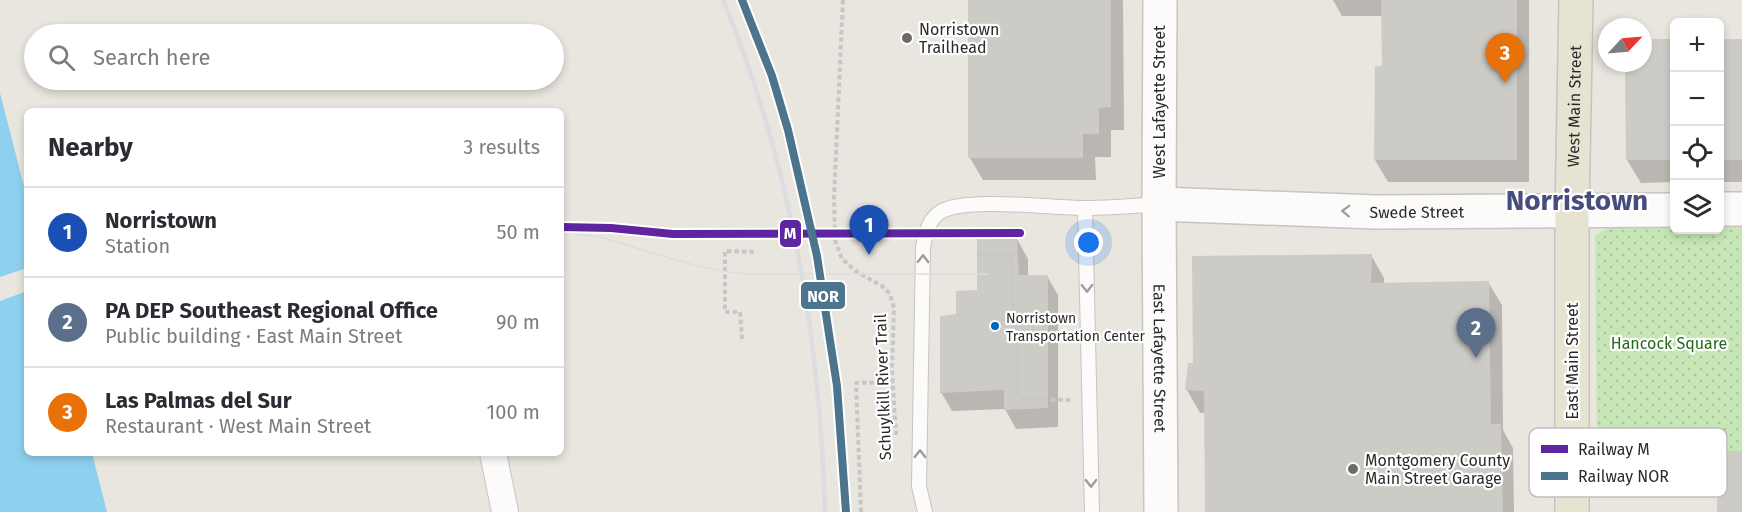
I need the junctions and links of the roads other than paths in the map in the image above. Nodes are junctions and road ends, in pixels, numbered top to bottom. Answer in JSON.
{"nodes":[{"id":1,"x":1160,"y":0,"type":"edge"},
{"id":2,"x":1576,"y":0,"type":"edge"},
{"id":3,"x":1159,"y":204,"type":"junction"},
{"id":4,"x":1085,"y":208,"type":"junction"},
{"id":5,"x":1724,"y":209,"type":"edge"},
{"id":6,"x":1742,"y":209,"type":"edge"},
{"id":7,"x":1670,"y":210,"type":"edge"},
{"id":8,"x":1572,"y":211,"type":"junction"},
{"id":9,"x":1572,"y":428,"type":"edge"},
{"id":10,"x":494,"y":456,"type":"edge"},
{"id":11,"x":505,"y":512,"type":"edge"},
{"id":12,"x":925,"y":512,"type":"edge"},
{"id":13,"x":1092,"y":512,"type":"edge"},
{"id":14,"x":1161,"y":512,"type":"edge"}],
"edges":[{"from":1,"to":3,"type":"street","name":"West Lafayette Street"},
{"from":2,"to":8,"type":"main road","name":"West Main Street"},
{"from":3,"to":4,"type":"lane"},
{"from":8,"to":3,"type":"street","name":"Swede Street","one_way":true},
{"from":3,"to":14,"type":"street","name":"East Lafayette Street"},
{"from":12,"to":4,"type":"lane","one_way":true},
{"from":4,"to":13,"type":"lane","one_way":true},
{"from":5,"to":6,"type":"street"},
{"from":7,"to":8,"type":"street","name":"Swede Street"},
{"from":8,"to":9,"type":"main road","name":"East Main Street"},
{"from":10,"to":11,"type":"street"}]}
